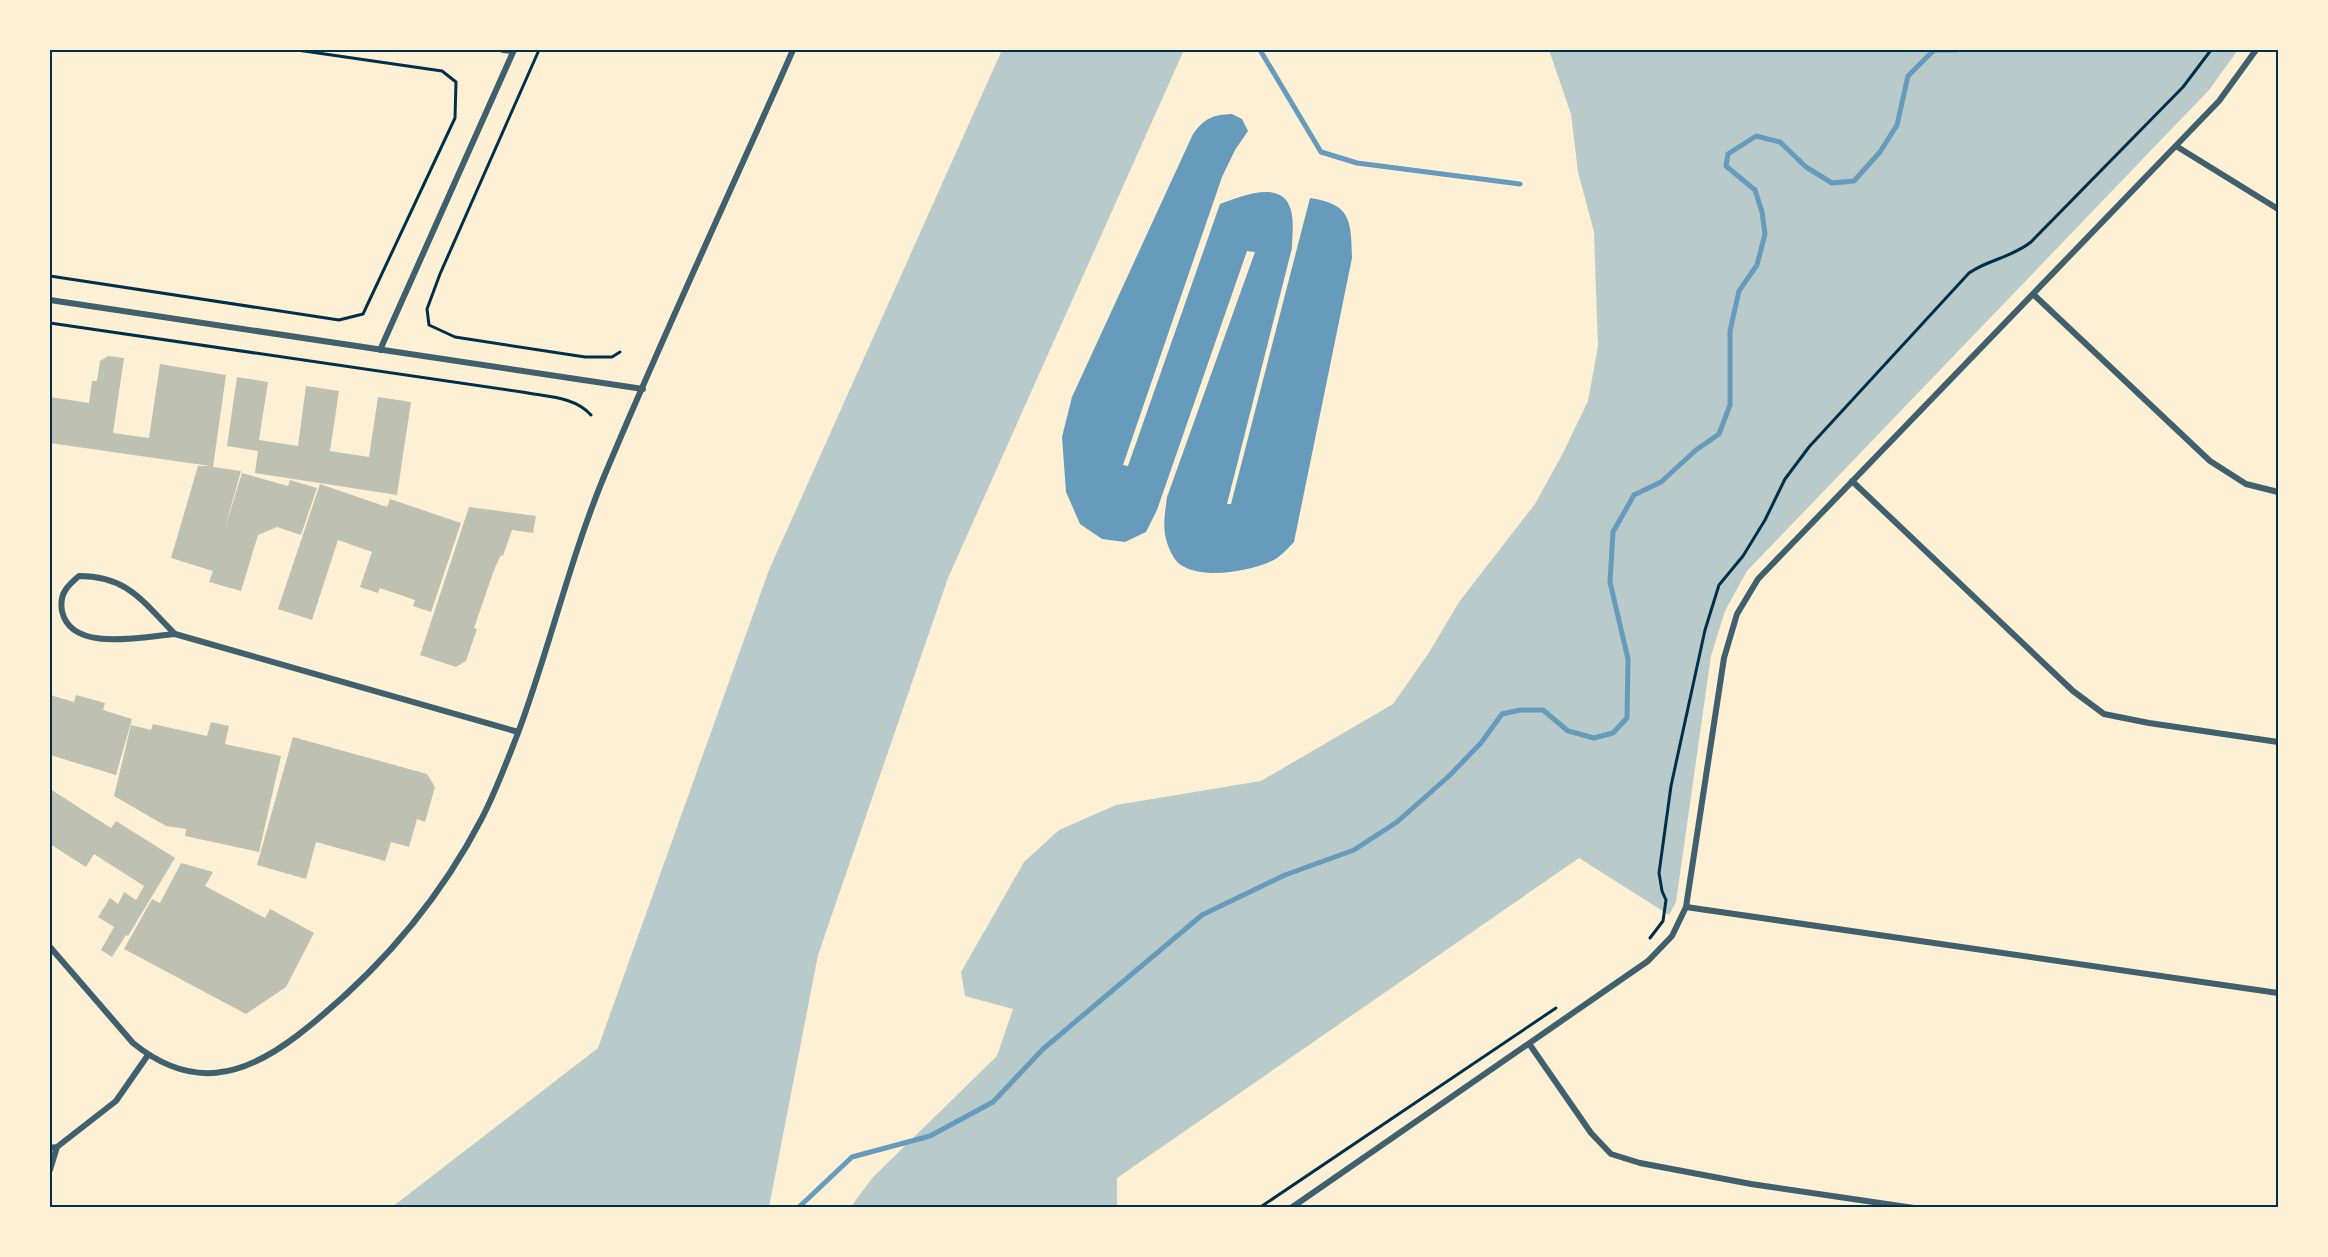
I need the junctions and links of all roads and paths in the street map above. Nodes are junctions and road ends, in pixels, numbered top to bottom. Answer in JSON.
{"nodes":[{"id":1,"x":297,"y":50,"type":"edge"},
{"id":2,"x":503,"y":50,"type":"edge"},
{"id":3,"x":514,"y":50,"type":"edge"},
{"id":4,"x":540,"y":50,"type":"edge"},
{"id":5,"x":793,"y":50,"type":"edge"},
{"id":6,"x":2256,"y":50,"type":"edge"},
{"id":7,"x":2176,"y":146,"type":"junction"},
{"id":8,"x":2278,"y":209,"type":"edge"},
{"id":9,"x":50,"y":276,"type":"edge"},
{"id":10,"x":2033,"y":294,"type":"junction"},
{"id":11,"x":50,"y":300,"type":"edge"},
{"id":12,"x":50,"y":323,"type":"edge"},
{"id":13,"x":380,"y":350,"type":"junction"},
{"id":14,"x":620,"y":352,"type":"dead end"},
{"id":15,"x":643,"y":389,"type":"junction"},
{"id":16,"x":591,"y":415,"type":"dead end"},
{"id":17,"x":1852,"y":481,"type":"junction"},
{"id":18,"x":2278,"y":492,"type":"edge"},
{"id":19,"x":175,"y":634,"type":"junction"},
{"id":20,"x":518,"y":732,"type":"junction"},
{"id":21,"x":2278,"y":742,"type":"edge"},
{"id":22,"x":1686,"y":907,"type":"junction"},
{"id":23,"x":50,"y":948,"type":"edge"},
{"id":24,"x":2278,"y":993,"type":"edge"},
{"id":25,"x":1530,"y":1045,"type":"junction"},
{"id":26,"x":148,"y":1055,"type":"junction"},
{"id":27,"x":53,"y":1148,"type":"edge"},
{"id":28,"x":50,"y":1170,"type":"edge"},
{"id":29,"x":1291,"y":1208,"type":"edge"},
{"id":30,"x":1914,"y":1208,"type":"edge"}],
"edges":[{"from":1,"to":9,"type":"path"},
{"from":2,"to":3,"type":"street"},
{"from":3,"to":13,"type":"street"},
{"from":4,"to":14,"type":"path"},
{"from":5,"to":15,"type":"street"},
{"from":6,"to":7,"type":"street"},
{"from":7,"to":8,"type":"street"},
{"from":7,"to":10,"type":"street"},
{"from":10,"to":17,"type":"street"},
{"from":10,"to":18,"type":"street"},
{"from":11,"to":13,"type":"street"},
{"from":12,"to":16,"type":"path"},
{"from":13,"to":15,"type":"street"},
{"from":15,"to":20,"type":"street"},
{"from":17,"to":21,"type":"street"},
{"from":17,"to":22,"type":"street"},
{"from":19,"to":19,"type":"street"},
{"from":19,"to":20,"type":"street"},
{"from":20,"to":26,"type":"street"},
{"from":22,"to":24,"type":"street"},
{"from":22,"to":25,"type":"street"},
{"from":23,"to":26,"type":"street"},
{"from":25,"to":29,"type":"street"},
{"from":25,"to":30,"type":"street"},
{"from":26,"to":27,"type":"street"},
{"from":27,"to":28,"type":"street"}]}
